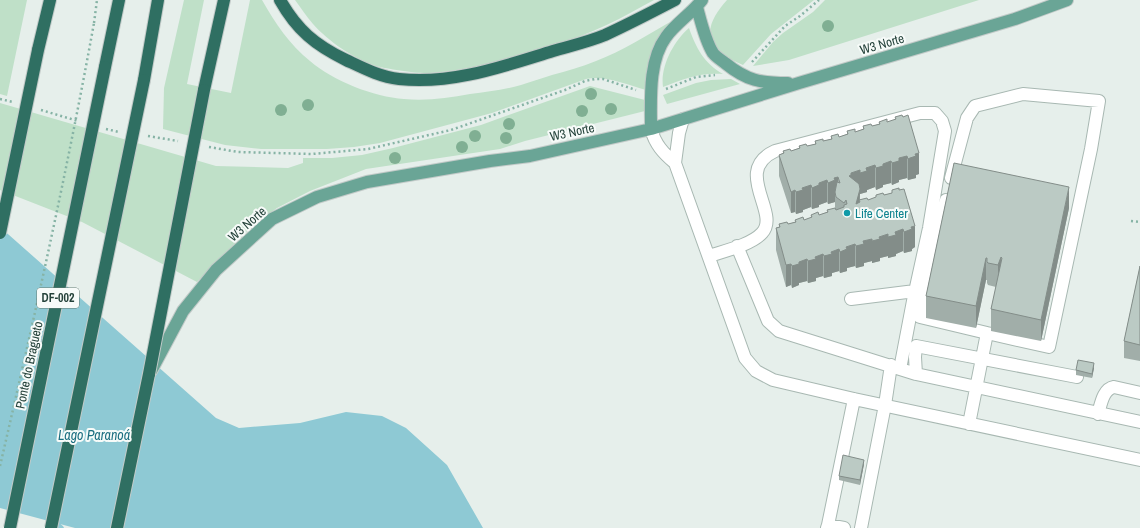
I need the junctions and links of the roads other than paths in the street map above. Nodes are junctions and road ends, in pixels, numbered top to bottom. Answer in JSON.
{"nodes":[{"id":1,"x":50,"y":0,"type":"edge"},
{"id":2,"x":119,"y":0,"type":"edge"},
{"id":3,"x":158,"y":0,"type":"edge"},
{"id":4,"x":224,"y":0,"type":"edge"},
{"id":5,"x":280,"y":0,"type":"edge"},
{"id":6,"x":675,"y":0,"type":"edge"},
{"id":7,"x":1067,"y":0,"type":"edge"},
{"id":8,"x":700,"y":3,"type":"edge"},
{"id":9,"x":799,"y":83,"type":"junction"},
{"id":10,"x":683,"y":119,"type":"junction"},
{"id":11,"x":650,"y":129,"type":"junction"},
{"id":12,"x":675,"y":163,"type":"junction"},
{"id":13,"x":953,"y":171,"type":"junction"},
{"id":14,"x":968,"y":174,"type":"edge"},
{"id":15,"x":0,"y":233,"type":"edge"},
{"id":16,"x":738,"y":246,"type":"junction"},
{"id":17,"x":709,"y":256,"type":"junction"},
{"id":18,"x":915,"y":291,"type":"junction"},
{"id":19,"x":851,"y":299,"type":"dead end"},
{"id":20,"x":987,"y":333,"type":"junction"},
{"id":21,"x":982,"y":358,"type":"junction"},
{"id":22,"x":895,"y":367,"type":"junction"},
{"id":23,"x":149,"y":374,"type":"junction"},
{"id":24,"x":916,"y":374,"type":"junction"},
{"id":25,"x":1077,"y":377,"type":"dead end"},
{"id":26,"x":976,"y":387,"type":"junction"},
{"id":27,"x":1140,"y":393,"type":"edge"},
{"id":28,"x":854,"y":399,"type":"junction"},
{"id":29,"x":885,"y":405,"type":"junction"},
{"id":30,"x":1098,"y":414,"type":"junction"},
{"id":31,"x":1140,"y":422,"type":"edge"},
{"id":32,"x":969,"y":424,"type":"junction"},
{"id":33,"x":1140,"y":460,"type":"edge"},
{"id":34,"x":827,"y":526,"type":"edge"},
{"id":35,"x":10,"y":528,"type":"edge"},
{"id":36,"x":51,"y":528,"type":"edge"},
{"id":37,"x":117,"y":528,"type":"edge"},
{"id":38,"x":844,"y":528,"type":"edge"},
{"id":39,"x":861,"y":528,"type":"edge"}],
"edges":[{"from":1,"to":15,"type":"highway","bridge":true},
{"from":2,"to":35,"type":"highway","name":"Ponte do Bragueto","number":"DF-002","bridge":true},
{"from":3,"to":36,"type":"highway","number":"DF-002","bridge":true},
{"from":4,"to":23,"type":"highway","bridge":true},
{"from":5,"to":6,"type":"highway"},
{"from":7,"to":9,"type":"main road","name":"W3 Norte"},
{"from":8,"to":9,"type":"main road"},
{"from":8,"to":11,"type":"main road"},
{"from":9,"to":10,"type":"main road","name":"W3 Norte"},
{"from":10,"to":11,"type":"main road","name":"W3 Norte"},
{"from":10,"to":12,"type":"street"},
{"from":11,"to":12,"type":"street"},
{"from":11,"to":23,"type":"main road","name":"W3 Norte","bridge":true},
{"from":12,"to":17,"type":"street"},
{"from":13,"to":14,"type":"street"},
{"from":13,"to":20,"type":"street"},
{"from":13,"to":20,"type":"street"},
{"from":16,"to":17,"type":"street"},
{"from":16,"to":18,"type":"street"},
{"from":16,"to":22,"type":"street"},
{"from":17,"to":28,"type":"street"},
{"from":18,"to":19,"type":"street"},
{"from":18,"to":22,"type":"street"},
{"from":20,"to":21,"type":"street"},
{"from":21,"to":24,"type":"street"},
{"from":21,"to":25,"type":"street"},
{"from":21,"to":26,"type":"street"},
{"from":22,"to":24,"type":"street"},
{"from":22,"to":29,"type":"street"},
{"from":23,"to":37,"type":"highway"},
{"from":24,"to":26,"type":"street"},
{"from":26,"to":30,"type":"street"},
{"from":26,"to":32,"type":"street"},
{"from":27,"to":30,"type":"street"},
{"from":28,"to":29,"type":"street"},
{"from":28,"to":34,"type":"street"},
{"from":29,"to":32,"type":"street"},
{"from":29,"to":39,"type":"street"},
{"from":30,"to":31,"type":"street"},
{"from":32,"to":33,"type":"street"},
{"from":34,"to":38,"type":"street"}]}
